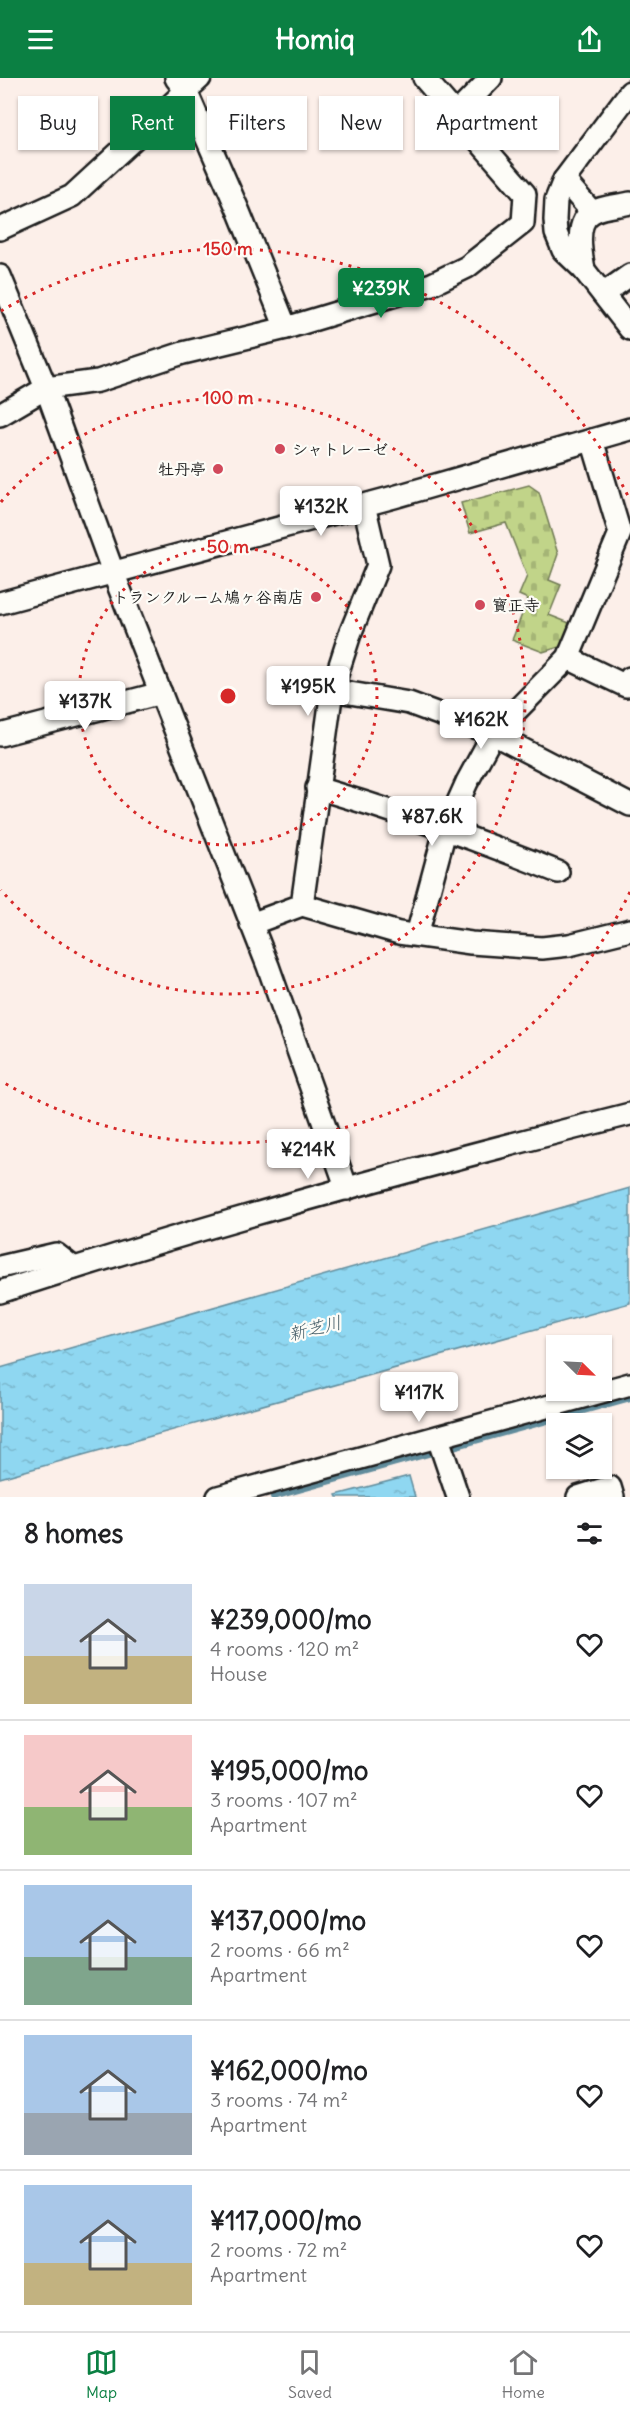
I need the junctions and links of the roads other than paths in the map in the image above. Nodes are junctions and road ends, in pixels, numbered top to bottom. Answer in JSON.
{"nodes":[{"id":1,"x":424,"y":78,"type":"edge"},
{"id":2,"x":490,"y":78,"type":"edge"},
{"id":3,"x":187,"y":82,"type":"edge"},
{"id":4,"x":630,"y":92,"type":"edge"},
{"id":5,"x":440,"y":96,"type":"edge"},
{"id":6,"x":473,"y":96,"type":"edge"},
{"id":7,"x":487,"y":150,"type":"edge"},
{"id":8,"x":564,"y":180,"type":"junction"},
{"id":9,"x":630,"y":203,"type":"edge"},
{"id":10,"x":592,"y":212,"type":"junction"},
{"id":11,"x":0,"y":229,"type":"edge"},
{"id":12,"x":584,"y":270,"type":"junction"},
{"id":13,"x":630,"y":275,"type":"edge"},
{"id":14,"x":0,"y":276,"type":"edge"},
{"id":15,"x":603,"y":294,"type":"junction"},
{"id":16,"x":286,"y":328,"type":"junction"},
{"id":17,"x":630,"y":329,"type":"edge"},
{"id":18,"x":46,"y":388,"type":"junction"},
{"id":19,"x":0,"y":416,"type":"edge"},
{"id":20,"x":630,"y":429,"type":"edge"},
{"id":21,"x":592,"y":440,"type":"junction"},
{"id":22,"x":364,"y":505,"type":"junction"},
{"id":23,"x":113,"y":572,"type":"junction"},
{"id":24,"x":0,"y":603,"type":"edge"},
{"id":25,"x":568,"y":658,"type":"junction"},
{"id":26,"x":630,"y":678,"type":"edge"},
{"id":27,"x":332,"y":690,"type":"junction"},
{"id":28,"x":161,"y":693,"type":"junction"},
{"id":29,"x":493,"y":734,"type":"junction"},
{"id":30,"x":0,"y":735,"type":"edge"},
{"id":31,"x":317,"y":788,"type":"junction"},
{"id":32,"x":630,"y":805,"type":"edge"},
{"id":33,"x":445,"y":831,"type":"junction"},
{"id":34,"x":558,"y":872,"type":"dead end"},
{"id":35,"x":302,"y":905,"type":"junction"},
{"id":36,"x":251,"y":924,"type":"junction"},
{"id":37,"x":630,"y":930,"type":"edge"},
{"id":38,"x":417,"y":935,"type":"junction"},
{"id":39,"x":630,"y":1114,"type":"edge"},
{"id":40,"x":347,"y":1189,"type":"junction"},
{"id":41,"x":0,"y":1267,"type":"edge"},
{"id":42,"x":74,"y":1268,"type":"junction"},
{"id":43,"x":0,"y":1292,"type":"edge"},
{"id":44,"x":630,"y":1384,"type":"edge"},
{"id":45,"x":438,"y":1438,"type":"junction"},
{"id":46,"x":218,"y":1497,"type":"edge"},
{"id":47,"x":458,"y":1497,"type":"edge"},
{"id":48,"x":578,"y":1497,"type":"edge"},
{"id":49,"x":613,"y":1497,"type":"edge"}],
"edges":[{"from":1,"to":5,"type":"street"},
{"from":2,"to":6,"type":"street"},
{"from":3,"to":11,"type":"street"},
{"from":3,"to":16,"type":"street"},
{"from":4,"to":8,"type":"street"},
{"from":7,"to":16,"type":"street"},
{"from":8,"to":10,"type":"street"},
{"from":8,"to":12,"type":"street"},
{"from":9,"to":10,"type":"street"},
{"from":10,"to":12,"type":"street"},
{"from":12,"to":15,"type":"street"},
{"from":13,"to":15,"type":"street"},
{"from":14,"to":18,"type":"street"},
{"from":15,"to":17,"type":"street"},
{"from":16,"to":18,"type":"street"},
{"from":18,"to":19,"type":"street"},
{"from":18,"to":23,"type":"street"},
{"from":20,"to":21,"type":"street"},
{"from":21,"to":22,"type":"street"},
{"from":21,"to":25,"type":"street"},
{"from":22,"to":23,"type":"street"},
{"from":22,"to":27,"type":"street"},
{"from":23,"to":24,"type":"street"},
{"from":23,"to":28,"type":"street"},
{"from":25,"to":26,"type":"street"},
{"from":25,"to":29,"type":"street"},
{"from":27,"to":29,"type":"street"},
{"from":27,"to":31,"type":"street"},
{"from":28,"to":30,"type":"street"},
{"from":28,"to":36,"type":"street"},
{"from":29,"to":32,"type":"street"},
{"from":29,"to":33,"type":"street"},
{"from":31,"to":33,"type":"street"},
{"from":31,"to":35,"type":"street"},
{"from":33,"to":34,"type":"street"},
{"from":33,"to":38,"type":"street"},
{"from":35,"to":36,"type":"street"},
{"from":35,"to":38,"type":"street"},
{"from":36,"to":40,"type":"street"},
{"from":37,"to":38,"type":"street"},
{"from":39,"to":40,"type":"street"},
{"from":40,"to":42,"type":"street"},
{"from":41,"to":42,"type":"street"},
{"from":42,"to":43,"type":"street"},
{"from":44,"to":45,"type":"street"},
{"from":45,"to":46,"type":"street"},
{"from":45,"to":47,"type":"street"},
{"from":48,"to":49,"type":"street"}]}
